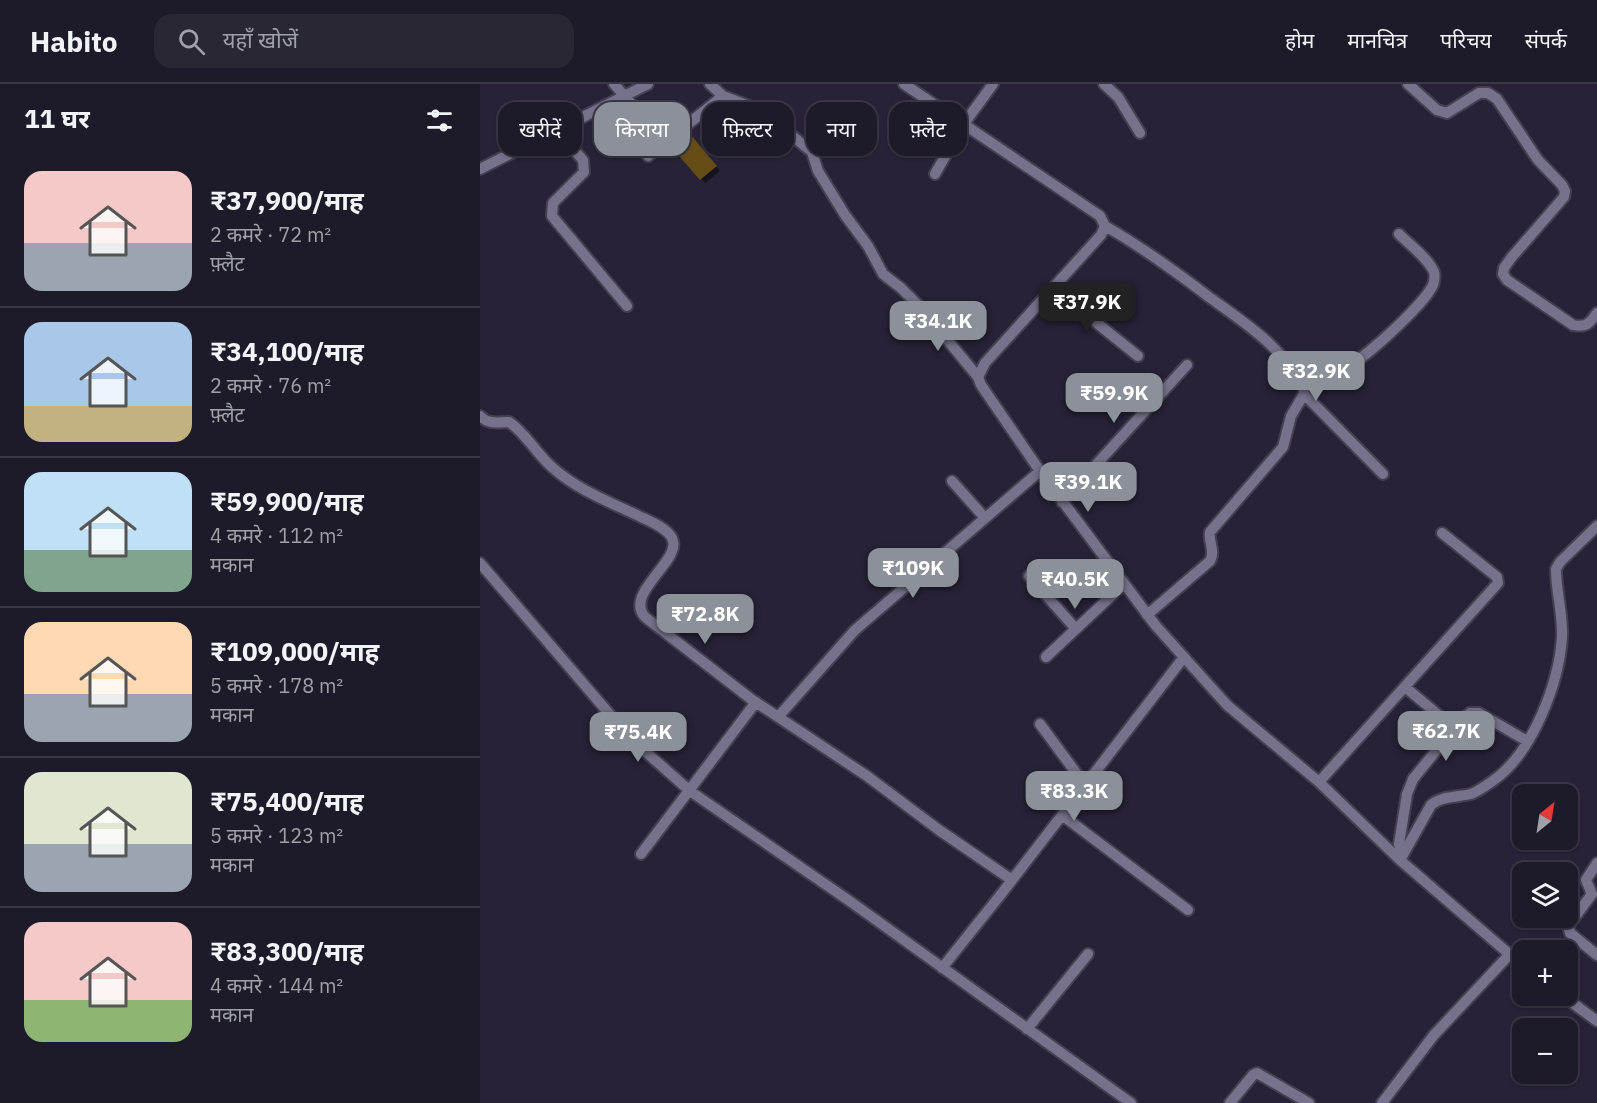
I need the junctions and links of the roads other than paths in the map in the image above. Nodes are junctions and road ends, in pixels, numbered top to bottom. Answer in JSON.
{"nodes":[{"id":1,"x":614,"y":84,"type":"edge"},
{"id":2,"x":648,"y":84,"type":"edge"},
{"id":3,"x":710,"y":84,"type":"edge"},
{"id":4,"x":904,"y":84,"type":"edge"},
{"id":5,"x":993,"y":84,"type":"edge"},
{"id":6,"x":1104,"y":84,"type":"edge"},
{"id":7,"x":1408,"y":84,"type":"edge"},
{"id":8,"x":624,"y":96,"type":"junction"},
{"id":9,"x":723,"y":96,"type":"junction"},
{"id":10,"x":629,"y":102,"type":"edge"},
{"id":11,"x":931,"y":102,"type":"edge"},
{"id":12,"x":582,"y":117,"type":"edge"},
{"id":13,"x":967,"y":119,"type":"edge"},
{"id":14,"x":690,"y":122,"type":"edge"},
{"id":15,"x":967,"y":127,"type":"edge"},
{"id":16,"x":1140,"y":134,"type":"dead end"},
{"id":17,"x":506,"y":156,"type":"edge"},
{"id":18,"x":579,"y":156,"type":"edge"},
{"id":19,"x":945,"y":156,"type":"edge"},
{"id":20,"x":480,"y":170,"type":"edge"},
{"id":21,"x":935,"y":174,"type":"dead end"},
{"id":22,"x":1105,"y":226,"type":"junction"},
{"id":23,"x":1399,"y":234,"type":"dead end"},
{"id":24,"x":1053,"y":288,"type":"junction"},
{"id":25,"x":627,"y":306,"type":"dead end"},
{"id":26,"x":1597,"y":313,"type":"edge"},
{"id":27,"x":1138,"y":356,"type":"dead end"},
{"id":28,"x":1186,"y":365,"type":"dead end"},
{"id":29,"x":1290,"y":365,"type":"junction"},
{"id":30,"x":978,"y":377,"type":"junction"},
{"id":31,"x":1304,"y":394,"type":"junction"},
{"id":32,"x":480,"y":416,"type":"edge"},
{"id":33,"x":1040,"y":471,"type":"junction"},
{"id":34,"x":1383,"y":474,"type":"dead end"},
{"id":35,"x":952,"y":481,"type":"dead end"},
{"id":36,"x":1062,"y":502,"type":"junction"},
{"id":37,"x":985,"y":518,"type":"junction"},
{"id":38,"x":1597,"y":526,"type":"edge"},
{"id":39,"x":1442,"y":533,"type":"dead end"},
{"id":40,"x":480,"y":563,"type":"edge"},
{"id":41,"x":1029,"y":576,"type":"dead end"},
{"id":42,"x":1124,"y":584,"type":"junction"},
{"id":43,"x":1147,"y":615,"type":"junction"},
{"id":44,"x":1076,"y":629,"type":"junction"},
{"id":45,"x":1046,"y":657,"type":"dead end"},
{"id":46,"x":1184,"y":657,"type":"junction"},
{"id":47,"x":1405,"y":687,"type":"junction"},
{"id":48,"x":756,"y":702,"type":"junction"},
{"id":49,"x":778,"y":717,"type":"junction"},
{"id":50,"x":1040,"y":724,"type":"dead end"},
{"id":51,"x":1454,"y":728,"type":"junction"},
{"id":52,"x":1527,"y":741,"type":"junction"},
{"id":53,"x":1319,"y":782,"type":"junction"},
{"id":54,"x":1085,"y":785,"type":"junction"},
{"id":55,"x":690,"y":791,"type":"junction"},
{"id":56,"x":1062,"y":814,"type":"junction"},
{"id":57,"x":641,"y":854,"type":"dead end"},
{"id":58,"x":1401,"y":857,"type":"junction"},
{"id":59,"x":1597,"y":863,"type":"edge"},
{"id":60,"x":1012,"y":880,"type":"junction"},
{"id":61,"x":1188,"y":910,"type":"dead end"},
{"id":62,"x":1088,"y":954,"type":"dead end"},
{"id":63,"x":1509,"y":955,"type":"junction"},
{"id":64,"x":1597,"y":955,"type":"edge"},
{"id":65,"x":1512,"y":957,"type":"edge"},
{"id":66,"x":942,"y":968,"type":"junction"},
{"id":67,"x":1577,"y":1006,"type":"edge"},
{"id":68,"x":1597,"y":1021,"type":"edge"},
{"id":69,"x":1027,"y":1029,"type":"junction"},
{"id":70,"x":1131,"y":1103,"type":"edge"},
{"id":71,"x":1230,"y":1103,"type":"edge"},
{"id":72,"x":1309,"y":1103,"type":"edge"},
{"id":73,"x":1382,"y":1103,"type":"edge"}],
"edges":[{"from":1,"to":8,"type":"street"},
{"from":2,"to":8,"type":"street"},
{"from":3,"to":9,"type":"street"},
{"from":4,"to":11,"type":"street"},
{"from":5,"to":13,"type":"street"},
{"from":6,"to":16,"type":"street"},
{"from":7,"to":26,"type":"street"},
{"from":8,"to":10,"type":"street"},
{"from":8,"to":12,"type":"street"},
{"from":9,"to":14,"type":"street"},
{"from":9,"to":30,"type":"street"},
{"from":15,"to":22,"type":"street"},
{"from":17,"to":20,"type":"street"},
{"from":18,"to":25,"type":"street"},
{"from":19,"to":21,"type":"street"},
{"from":22,"to":24,"type":"street"},
{"from":22,"to":29,"type":"street"},
{"from":23,"to":29,"type":"street"},
{"from":24,"to":27,"type":"street"},
{"from":24,"to":30,"type":"street"},
{"from":28,"to":36,"type":"street"},
{"from":29,"to":31,"type":"street"},
{"from":30,"to":33,"type":"street"},
{"from":31,"to":34,"type":"street"},
{"from":31,"to":43,"type":"street"},
{"from":32,"to":48,"type":"street"},
{"from":33,"to":36,"type":"street"},
{"from":33,"to":37,"type":"street"},
{"from":35,"to":37,"type":"street"},
{"from":36,"to":42,"type":"street"},
{"from":37,"to":49,"type":"street"},
{"from":38,"to":52,"type":"street"},
{"from":39,"to":47,"type":"street"},
{"from":40,"to":55,"type":"street"},
{"from":41,"to":44,"type":"street"},
{"from":42,"to":43,"type":"street"},
{"from":42,"to":44,"type":"street"},
{"from":43,"to":46,"type":"street"},
{"from":44,"to":45,"type":"street"},
{"from":46,"to":53,"type":"street"},
{"from":46,"to":54,"type":"street"},
{"from":47,"to":51,"type":"street"},
{"from":47,"to":53,"type":"street"},
{"from":48,"to":49,"type":"street"},
{"from":48,"to":55,"type":"street"},
{"from":49,"to":60,"type":"street"},
{"from":50,"to":54,"type":"street"},
{"from":51,"to":52,"type":"street"},
{"from":51,"to":58,"type":"street"},
{"from":52,"to":58,"type":"street"},
{"from":53,"to":58,"type":"street"},
{"from":54,"to":56,"type":"street"},
{"from":55,"to":57,"type":"street"},
{"from":55,"to":66,"type":"street"},
{"from":56,"to":60,"type":"street"},
{"from":56,"to":61,"type":"street"},
{"from":58,"to":63,"type":"street"},
{"from":59,"to":64,"type":"street"},
{"from":60,"to":66,"type":"street"},
{"from":62,"to":69,"type":"street"},
{"from":63,"to":65,"type":"street"},
{"from":63,"to":73,"type":"street"},
{"from":66,"to":69,"type":"street"},
{"from":67,"to":68,"type":"street"},
{"from":69,"to":70,"type":"street"},
{"from":71,"to":72,"type":"street"}]}
